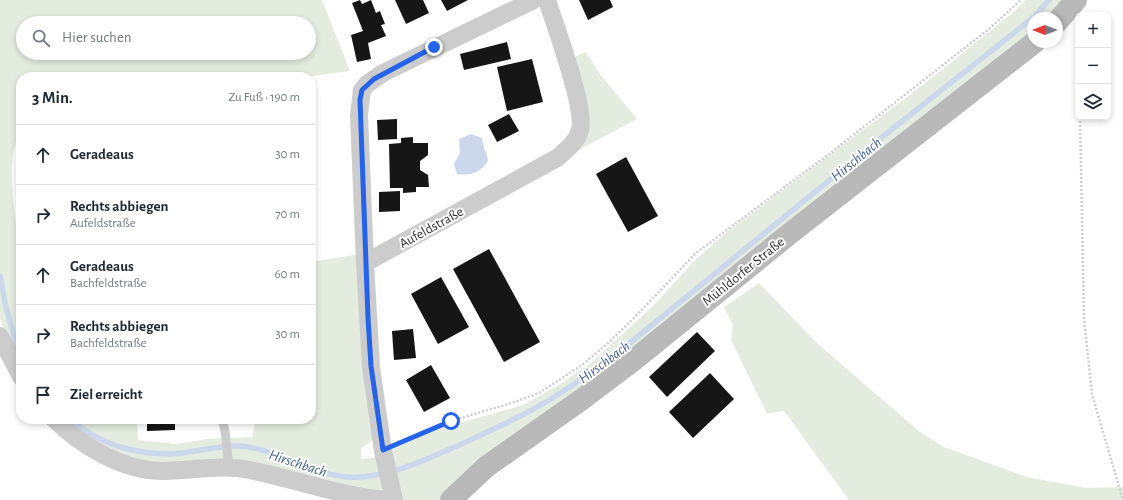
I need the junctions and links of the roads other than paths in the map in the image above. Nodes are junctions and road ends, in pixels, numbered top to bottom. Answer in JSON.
{"nodes":[{"id":1,"x":534,"y":0,"type":"edge"},
{"id":2,"x":547,"y":0,"type":"edge"},
{"id":3,"x":1076,"y":0,"type":"edge"},
{"id":4,"x":1063,"y":15,"type":"edge"},
{"id":5,"x":1027,"y":47,"type":"edge"},
{"id":6,"x":365,"y":263,"type":"junction"},
{"id":7,"x":0,"y":336,"type":"edge"},
{"id":8,"x":16,"y":367,"type":"edge"},
{"id":9,"x":60,"y":424,"type":"edge"},
{"id":10,"x":223,"y":424,"type":"edge"},
{"id":11,"x":229,"y":461,"type":"junction"},
{"id":12,"x":386,"y":500,"type":"edge"},
{"id":13,"x":394,"y":500,"type":"edge"},
{"id":14,"x":451,"y":500,"type":"edge"}],
"edges":[{"from":1,"to":6,"type":"street"},
{"from":2,"to":6,"type":"street","name":"Aufeldstraße"},
{"from":3,"to":4,"type":"street"},
{"from":5,"to":14,"type":"street","name":"Mühldorfer Straße"},
{"from":6,"to":13,"type":"street"},
{"from":7,"to":8,"type":"street"},
{"from":9,"to":11,"type":"street"},
{"from":10,"to":11,"type":"lane"},
{"from":11,"to":12,"type":"street"}]}
